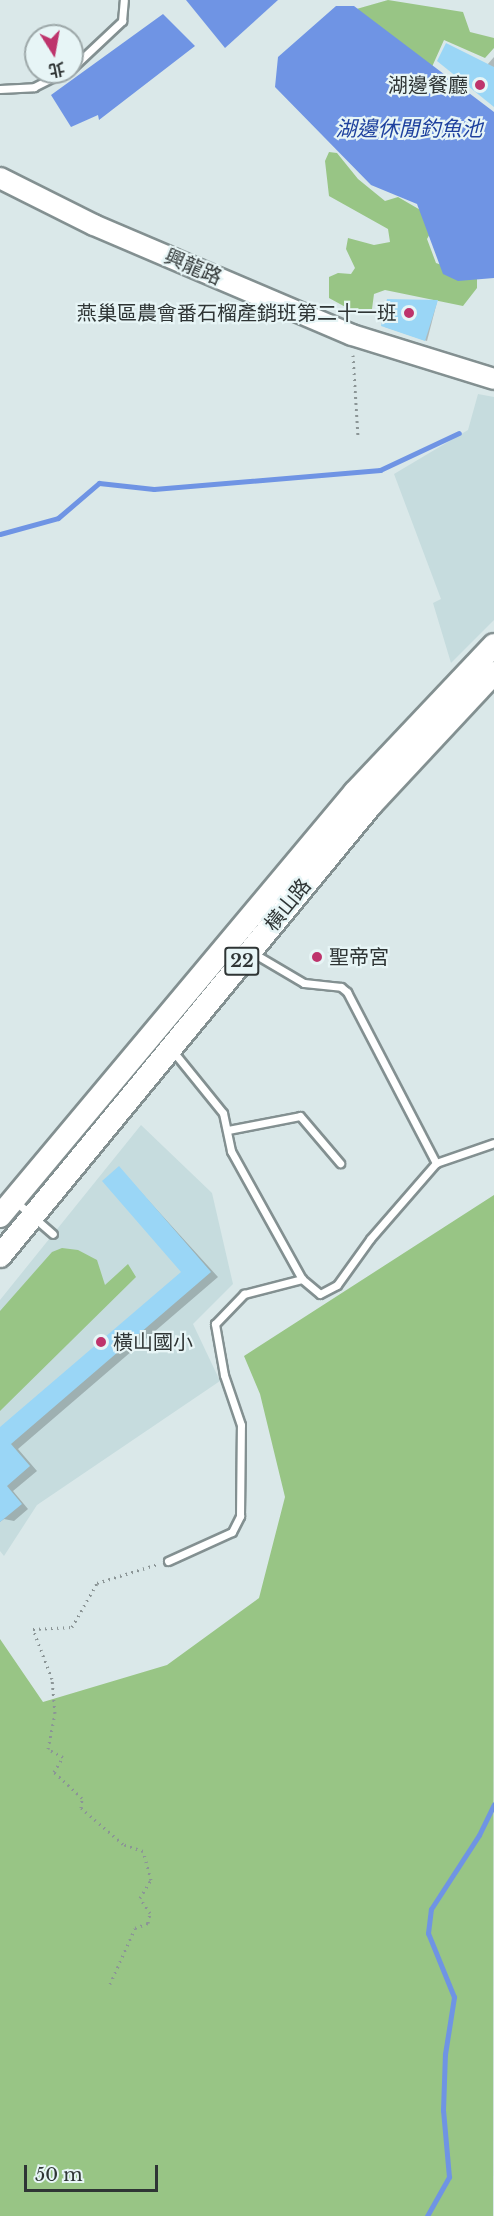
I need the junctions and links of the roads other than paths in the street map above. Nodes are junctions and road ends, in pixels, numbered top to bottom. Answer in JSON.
{"nodes":[{"id":1,"x":124,"y":0,"type":"edge"},
{"id":2,"x":84,"y":57,"type":"edge"},
{"id":3,"x":40,"y":84,"type":"edge"},
{"id":4,"x":0,"y":89,"type":"edge"},
{"id":5,"x":0,"y":178,"type":"edge"},
{"id":6,"x":494,"y":379,"type":"edge"},
{"id":7,"x":494,"y":645,"type":"edge"},
{"id":8,"x":494,"y":673,"type":"edge"},
{"id":9,"x":233,"y":936,"type":"junction"},
{"id":10,"x":250,"y":951,"type":"junction"},
{"id":11,"x":164,"y":1039,"type":"junction"},
{"id":12,"x":228,"y":1130,"type":"junction"},
{"id":13,"x":494,"y":1143,"type":"edge"},
{"id":14,"x":340,"y":1163,"type":"dead end"},
{"id":15,"x":436,"y":1163,"type":"junction"},
{"id":16,"x":7,"y":1208,"type":"edge"},
{"id":17,"x":33,"y":1216,"type":"junction"},
{"id":18,"x":53,"y":1234,"type":"dead end"},
{"id":19,"x":0,"y":1256,"type":"edge"},
{"id":20,"x":302,"y":1279,"type":"junction"},
{"id":21,"x":168,"y":1561,"type":"road end"}],
"edges":[{"from":1,"to":2,"type":"lane"},
{"from":3,"to":4,"type":"lane"},
{"from":5,"to":6,"type":"street","name":"興龍路"},
{"from":7,"to":9,"type":"main road","name":"橫山路","number":"22"},
{"from":8,"to":10,"type":"main road","name":"橫山路","number":"22"},
{"from":9,"to":10,"type":"lane"},
{"from":9,"to":11,"type":"main road","name":"橫山路","number":"22"},
{"from":10,"to":11,"type":"main road","name":"橫山路","number":"22"},
{"from":10,"to":15,"type":"lane"},
{"from":11,"to":12,"type":"lane"},
{"from":11,"to":16,"type":"main road","name":"橫山路","number":"22"},
{"from":11,"to":17,"type":"main road","name":"橫山路","number":"22"},
{"from":12,"to":14,"type":"lane"},
{"from":12,"to":20,"type":"lane"},
{"from":13,"to":15,"type":"lane"},
{"from":15,"to":20,"type":"lane"},
{"from":16,"to":17,"type":"lane"},
{"from":17,"to":18,"type":"lane"},
{"from":17,"to":19,"type":"main road","name":"橫山路","number":"22"},
{"from":20,"to":21,"type":"lane"}]}
